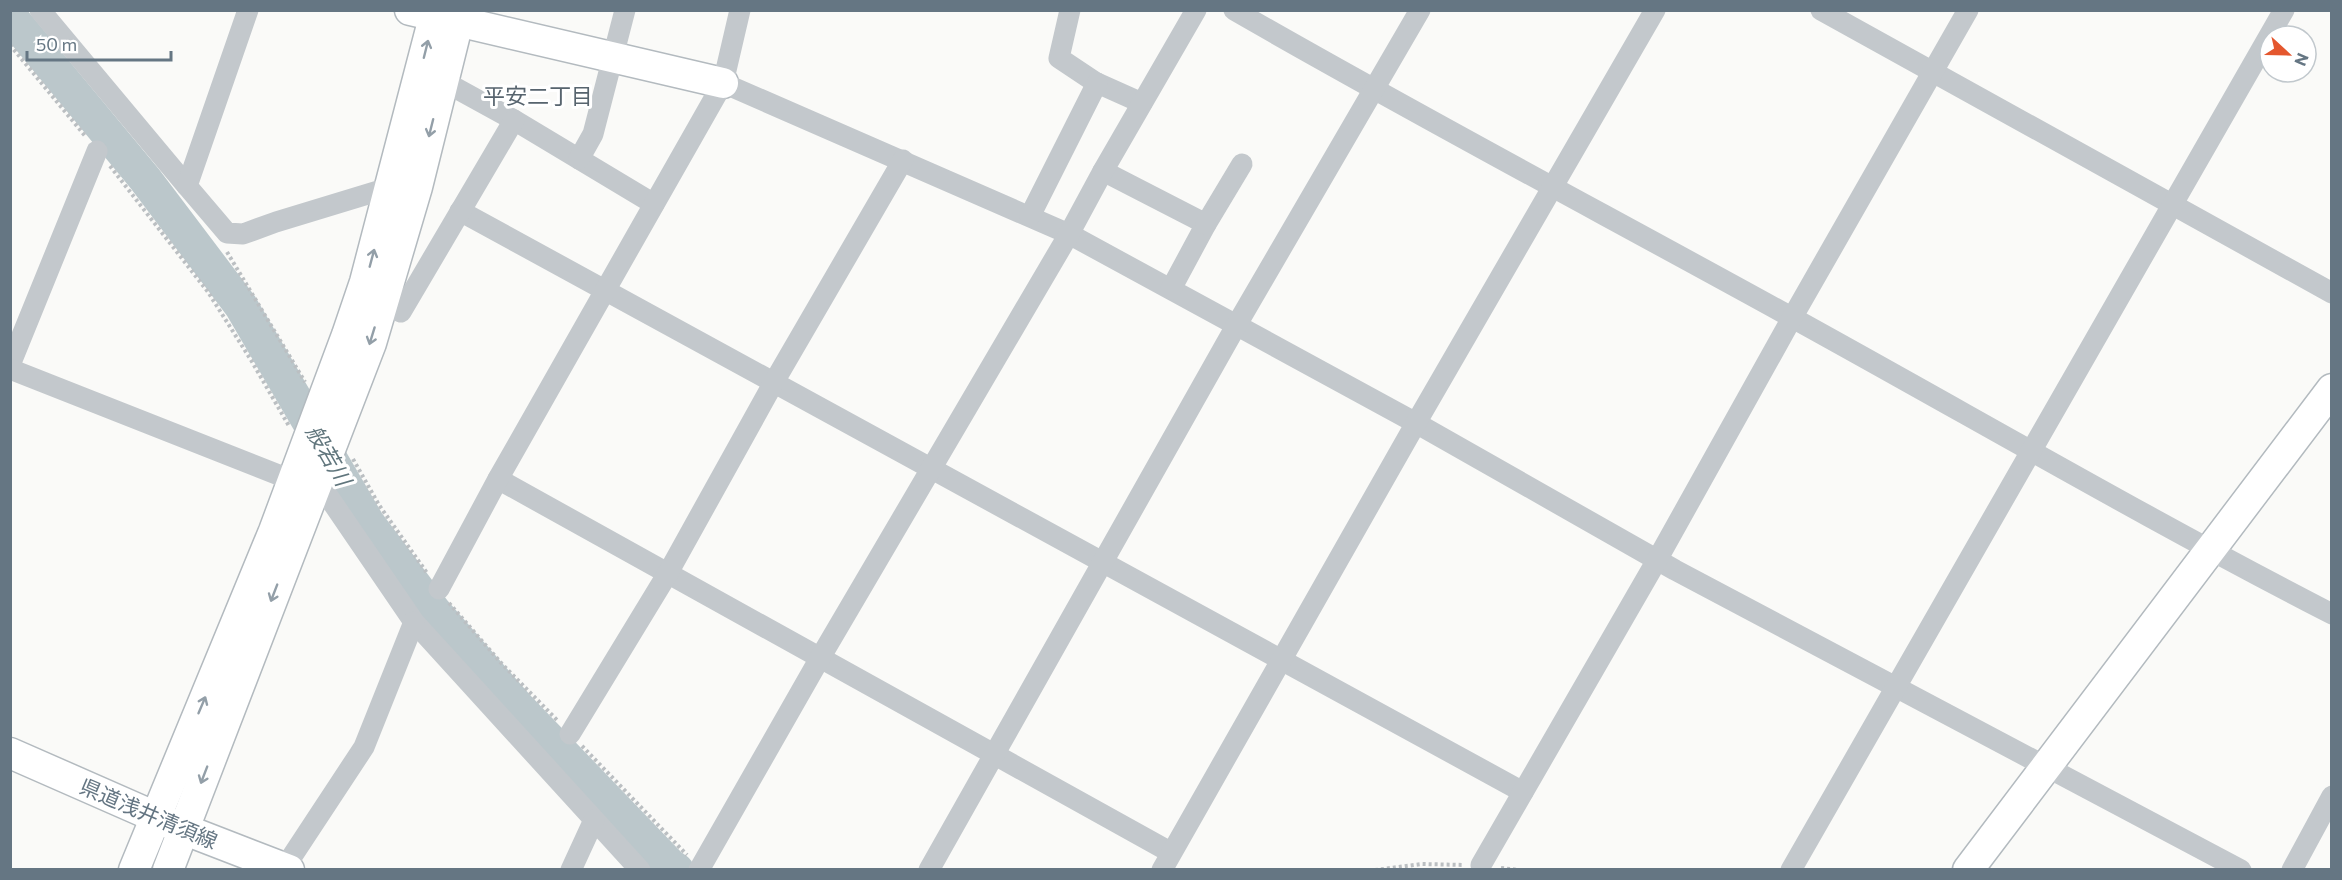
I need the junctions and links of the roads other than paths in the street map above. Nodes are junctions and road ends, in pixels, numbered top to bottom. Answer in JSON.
{"nodes":[{"id":1,"x":40,"y":10,"type":"edge"},
{"id":2,"x":248,"y":10,"type":"edge"},
{"id":3,"x":625,"y":10,"type":"edge"},
{"id":4,"x":740,"y":10,"type":"edge"},
{"id":5,"x":1070,"y":10,"type":"edge"},
{"id":6,"x":1196,"y":10,"type":"edge"},
{"id":7,"x":1234,"y":10,"type":"edge"},
{"id":8,"x":1420,"y":10,"type":"edge"},
{"id":9,"x":1655,"y":10,"type":"edge"},
{"id":10,"x":1821,"y":10,"type":"edge"},
{"id":11,"x":1968,"y":10,"type":"edge"},
{"id":12,"x":2284,"y":10,"type":"edge"},
{"id":13,"x":440,"y":14,"type":"edge"},
{"id":14,"x":614,"y":58,"type":"junction"},
{"id":15,"x":1932,"y":73,"type":"junction"},
{"id":16,"x":443,"y":81,"type":"junction"},
{"id":17,"x":723,"y":83,"type":"junction"},
{"id":18,"x":1097,"y":83,"type":"junction"},
{"id":19,"x":1373,"y":90,"type":"junction"},
{"id":20,"x":1142,"y":103,"type":"junction"},
{"id":21,"x":514,"y":120,"type":"junction"},
{"id":22,"x":98,"y":151,"type":"road end"},
{"id":23,"x":579,"y":159,"type":"junction"},
{"id":24,"x":903,"y":160,"type":"junction"},
{"id":25,"x":1242,"y":164,"type":"dead end"},
{"id":26,"x":1103,"y":171,"type":"junction"},
{"id":27,"x":187,"y":186,"type":"junction"},
{"id":28,"x":1554,"y":186,"type":"junction"},
{"id":29,"x":391,"y":187,"type":"junction"},
{"id":30,"x":654,"y":204,"type":"junction"},
{"id":31,"x":2172,"y":205,"type":"junction"},
{"id":32,"x":460,"y":211,"type":"junction"},
{"id":33,"x":1030,"y":216,"type":"junction"},
{"id":34,"x":1206,"y":224,"type":"junction"},
{"id":35,"x":1069,"y":234,"type":"junction"},
{"id":36,"x":1171,"y":289,"type":"junction"},
{"id":37,"x":605,"y":290,"type":"junction"},
{"id":38,"x":2331,"y":293,"type":"edge"},
{"id":39,"x":382,"y":304,"type":"junction"},
{"id":40,"x":1792,"y":318,"type":"junction"},
{"id":41,"x":1236,"y":326,"type":"junction"},
{"id":42,"x":10,"y":367,"type":"edge"},
{"id":43,"x":774,"y":382,"type":"junction"},
{"id":44,"x":2331,"y":389,"type":"edge"},
{"id":45,"x":1416,"y":423,"type":"junction"},
{"id":46,"x":317,"y":445,"type":"junction"},
{"id":47,"x":2033,"y":451,"type":"junction"},
{"id":48,"x":931,"y":468,"type":"junction"},
{"id":49,"x":498,"y":479,"type":"junction"},
{"id":50,"x":2208,"y":550,"type":"junction"},
{"id":51,"x":1657,"y":560,"type":"junction"},
{"id":52,"x":1102,"y":562,"type":"junction"},
{"id":53,"x":668,"y":573,"type":"junction"},
{"id":54,"x":439,"y":589,"type":"road end"},
{"id":55,"x":2331,"y":614,"type":"edge"},
{"id":56,"x":414,"y":622,"type":"junction"},
{"id":57,"x":820,"y":658,"type":"junction"},
{"id":58,"x":1281,"y":660,"type":"junction"},
{"id":59,"x":1896,"y":687,"type":"junction"},
{"id":60,"x":570,"y":734,"type":"road end"},
{"id":61,"x":10,"y":753,"type":"edge"},
{"id":62,"x":993,"y":755,"type":"junction"},
{"id":63,"x":2046,"y":765,"type":"junction"},
{"id":64,"x":1523,"y":792,"type":"junction"},
{"id":65,"x":2331,"y":796,"type":"edge"},
{"id":66,"x":155,"y":817,"type":"junction"},
{"id":67,"x":594,"y":820,"type":"junction"},
{"id":68,"x":183,"y":829,"type":"junction"},
{"id":69,"x":1166,"y":861,"type":"edge"},
{"id":70,"x":1480,"y":865,"type":"road end"},
{"id":71,"x":286,"y":869,"type":"edge"},
{"id":72,"x":700,"y":869,"type":"edge"},
{"id":73,"x":134,"y":870,"type":"edge"},
{"id":74,"x":168,"y":870,"type":"edge"},
{"id":75,"x":571,"y":870,"type":"edge"},
{"id":76,"x":640,"y":870,"type":"edge"},
{"id":77,"x":929,"y":870,"type":"edge"},
{"id":78,"x":1791,"y":870,"type":"edge"},
{"id":79,"x":1968,"y":870,"type":"edge"},
{"id":80,"x":2241,"y":870,"type":"edge"},
{"id":81,"x":2292,"y":870,"type":"edge"}],
"edges":[{"from":1,"to":27,"type":"street"},
{"from":2,"to":27,"type":"street"},
{"from":3,"to":14,"type":"street"},
{"from":4,"to":17,"type":"street"},
{"from":5,"to":18,"type":"street"},
{"from":6,"to":20,"type":"street"},
{"from":7,"to":19,"type":"street"},
{"from":8,"to":19,"type":"street"},
{"from":9,"to":28,"type":"street"},
{"from":10,"to":15,"type":"street"},
{"from":11,"to":15,"type":"street"},
{"from":12,"to":31,"type":"street"},
{"from":13,"to":14,"type":"street"},
{"from":13,"to":16,"type":"street"},
{"from":29,"to":13,"type":"street","one_way":true},
{"from":14,"to":17,"type":"street"},
{"from":14,"to":23,"type":"street"},
{"from":15,"to":31,"type":"street"},
{"from":15,"to":40,"type":"street"},
{"from":16,"to":21,"type":"street"},
{"from":16,"to":39,"type":"street","one_way":true},
{"from":17,"to":24,"type":"street"},
{"from":17,"to":30,"type":"street"},
{"from":18,"to":20,"type":"street"},
{"from":18,"to":33,"type":"street"},
{"from":19,"to":28,"type":"street"},
{"from":19,"to":41,"type":"street"},
{"from":20,"to":26,"type":"street"},
{"from":21,"to":23,"type":"street"},
{"from":21,"to":32,"type":"street"},
{"from":22,"to":42,"type":"street"},
{"from":23,"to":30,"type":"street"},
{"from":24,"to":33,"type":"street"},
{"from":24,"to":43,"type":"street"},
{"from":25,"to":34,"type":"street"},
{"from":26,"to":34,"type":"street"},
{"from":26,"to":35,"type":"street"},
{"from":27,"to":29,"type":"street"},
{"from":28,"to":40,"type":"street"},
{"from":28,"to":45,"type":"street"},
{"from":46,"to":29,"type":"street","one_way":true},
{"from":30,"to":37,"type":"street"},
{"from":31,"to":38,"type":"street"},
{"from":31,"to":47,"type":"street"},
{"from":32,"to":37,"type":"street"},
{"from":32,"to":39,"type":"street"},
{"from":33,"to":35,"type":"street"},
{"from":34,"to":36,"type":"street"},
{"from":35,"to":36,"type":"street"},
{"from":35,"to":48,"type":"street"},
{"from":36,"to":41,"type":"street"},
{"from":37,"to":43,"type":"street"},
{"from":37,"to":49,"type":"street"},
{"from":39,"to":46,"type":"street","one_way":true},
{"from":40,"to":47,"type":"street"},
{"from":40,"to":51,"type":"street"},
{"from":41,"to":45,"type":"street"},
{"from":41,"to":52,"type":"street"},
{"from":42,"to":46,"type":"street"},
{"from":43,"to":48,"type":"street"},
{"from":43,"to":53,"type":"street"},
{"from":44,"to":50,"type":"street"},
{"from":45,"to":51,"type":"street"},
{"from":45,"to":58,"type":"street"},
{"from":46,"to":56,"type":"street"},
{"from":66,"to":46,"type":"street","one_way":true},
{"from":46,"to":68,"type":"street","one_way":true},
{"from":47,"to":50,"type":"street"},
{"from":47,"to":59,"type":"street"},
{"from":48,"to":52,"type":"street"},
{"from":48,"to":57,"type":"street"},
{"from":49,"to":53,"type":"street"},
{"from":49,"to":54,"type":"street"},
{"from":50,"to":55,"type":"street"},
{"from":50,"to":63,"type":"street"},
{"from":51,"to":59,"type":"street"},
{"from":51,"to":64,"type":"street"},
{"from":52,"to":58,"type":"street"},
{"from":52,"to":62,"type":"street"},
{"from":53,"to":57,"type":"street"},
{"from":53,"to":60,"type":"street"},
{"from":56,"to":67,"type":"street"},
{"from":56,"to":71,"type":"street"},
{"from":57,"to":62,"type":"street"},
{"from":57,"to":72,"type":"street"},
{"from":58,"to":64,"type":"street"},
{"from":58,"to":69,"type":"street"},
{"from":59,"to":63,"type":"street"},
{"from":59,"to":78,"type":"street"},
{"from":61,"to":66,"type":"street","name":"県道浅井清須線"},
{"from":62,"to":69,"type":"street"},
{"from":62,"to":77,"type":"street"},
{"from":63,"to":79,"type":"street"},
{"from":63,"to":80,"type":"street"},
{"from":64,"to":70,"type":"street"},
{"from":65,"to":81,"type":"street"},
{"from":66,"to":68,"type":"street","name":"県道浅井清須線"},
{"from":66,"to":73,"type":"street"},
{"from":67,"to":75,"type":"street"},
{"from":67,"to":76,"type":"street"},
{"from":68,"to":71,"type":"street","name":"県道浅井清須線"},
{"from":68,"to":74,"type":"street"}]}
